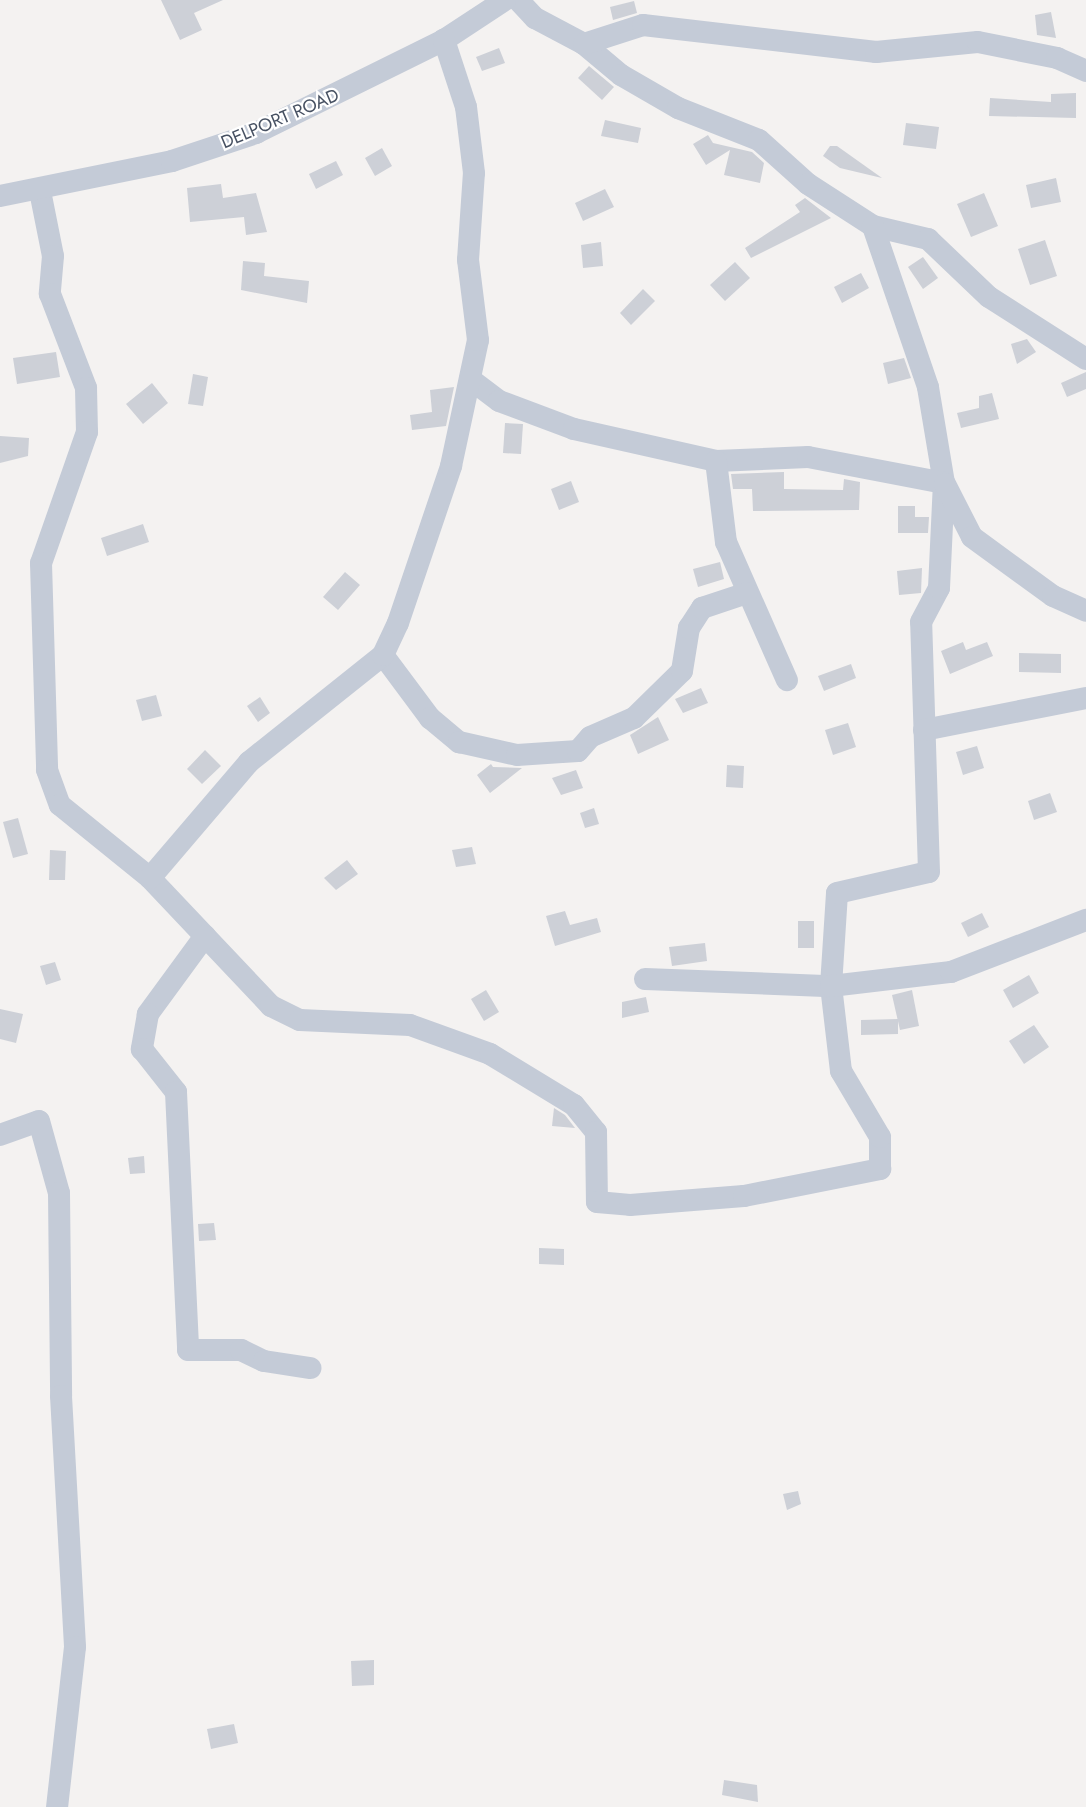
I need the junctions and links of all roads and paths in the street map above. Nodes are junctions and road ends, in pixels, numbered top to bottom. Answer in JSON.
{"nodes":[{"id":1,"x":505,"y":0,"type":"edge"},
{"id":2,"x":518,"y":0,"type":"edge"},
{"id":3,"x":444,"y":40,"type":"junction"},
{"id":4,"x":584,"y":44,"type":"junction"},
{"id":5,"x":1086,"y":70,"type":"edge"},
{"id":6,"x":40,"y":191,"type":"junction"},
{"id":7,"x":0,"y":196,"type":"edge"},
{"id":8,"x":873,"y":226,"type":"junction"},
{"id":9,"x":1086,"y":360,"type":"edge"},
{"id":10,"x":470,"y":380,"type":"junction"},
{"id":11,"x":716,"y":461,"type":"junction"},
{"id":12,"x":944,"y":483,"type":"junction"},
{"id":13,"x":747,"y":593,"type":"junction"},
{"id":14,"x":1086,"y":611,"type":"edge"},
{"id":15,"x":383,"y":655,"type":"junction"},
{"id":16,"x":787,"y":680,"type":"dead end"},
{"id":17,"x":1086,"y":699,"type":"edge"},
{"id":18,"x":924,"y":730,"type":"junction"},
{"id":19,"x":150,"y":878,"type":"junction"},
{"id":20,"x":1086,"y":920,"type":"edge"},
{"id":21,"x":205,"y":936,"type":"junction"},
{"id":22,"x":645,"y":979,"type":"dead end"},
{"id":23,"x":831,"y":986,"type":"junction"},
{"id":24,"x":0,"y":1135,"type":"edge"},
{"id":25,"x":310,"y":1368,"type":"dead end"},
{"id":26,"x":57,"y":1807,"type":"edge"}],
"edges":[{"from":1,"to":3,"type":"street","name":"DELPORT ROAD"},
{"from":2,"to":4,"type":"street"},
{"from":3,"to":6,"type":"street","name":"DELPORT ROAD"},
{"from":3,"to":10,"type":"street"},
{"from":4,"to":5,"type":"street"},
{"from":4,"to":8,"type":"street"},
{"from":6,"to":7,"type":"street","name":"DELPORT ROAD"},
{"from":6,"to":19,"type":"street"},
{"from":8,"to":9,"type":"street"},
{"from":8,"to":12,"type":"street"},
{"from":10,"to":11,"type":"street"},
{"from":10,"to":15,"type":"street"},
{"from":11,"to":12,"type":"street"},
{"from":11,"to":13,"type":"street"},
{"from":12,"to":14,"type":"street"},
{"from":12,"to":18,"type":"street"},
{"from":13,"to":15,"type":"street"},
{"from":13,"to":16,"type":"street"},
{"from":15,"to":19,"type":"street"},
{"from":17,"to":18,"type":"street"},
{"from":18,"to":23,"type":"street"},
{"from":19,"to":21,"type":"street"},
{"from":20,"to":23,"type":"street"},
{"from":21,"to":23,"type":"street"},
{"from":21,"to":25,"type":"street"},
{"from":22,"to":23,"type":"street"},
{"from":24,"to":26,"type":"street"}]}
